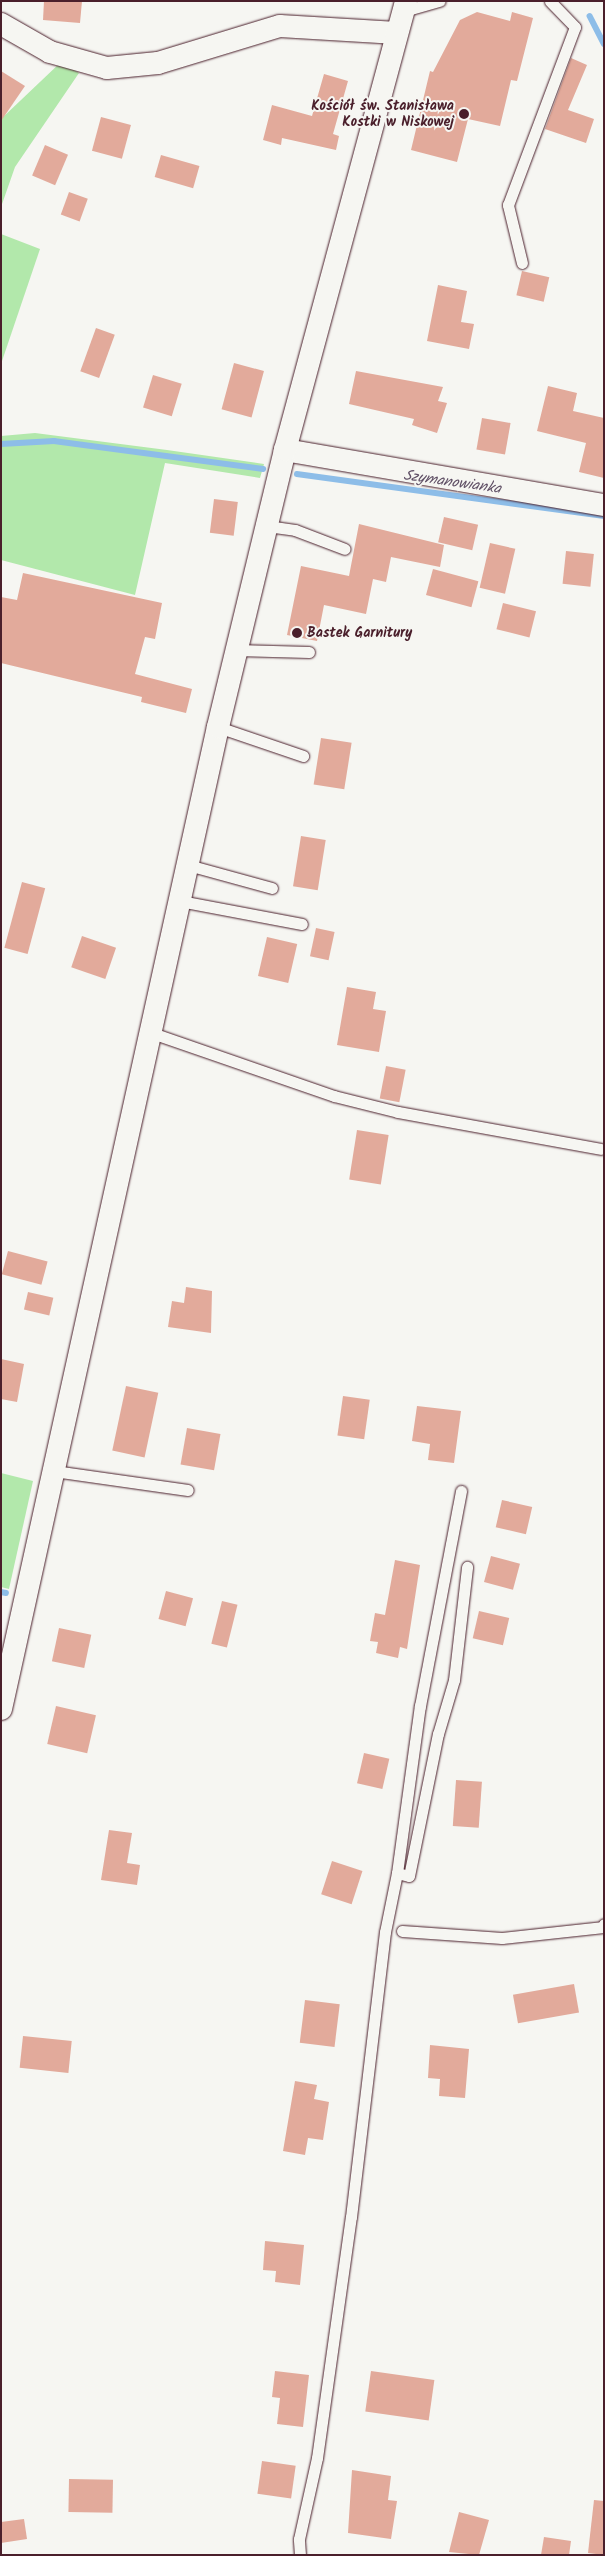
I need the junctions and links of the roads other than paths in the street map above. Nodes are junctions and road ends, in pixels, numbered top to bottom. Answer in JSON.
{"nodes":[{"id":1,"x":440,"y":1,"type":"edge"},
{"id":2,"x":550,"y":1,"type":"edge"},
{"id":3,"x":405,"y":6,"type":"edge"},
{"id":4,"x":1,"y":24,"type":"edge"},
{"id":5,"x":397,"y":33,"type":"junction"},
{"id":6,"x":522,"y":263,"type":"dead end"},
{"id":7,"x":285,"y":450,"type":"junction"},
{"id":8,"x":604,"y":504,"type":"edge"},
{"id":9,"x":267,"y":526,"type":"junction"},
{"id":10,"x":345,"y":549,"type":"dead end"},
{"id":11,"x":236,"y":650,"type":"junction"},
{"id":12,"x":309,"y":652,"type":"dead end"},
{"id":13,"x":218,"y":727,"type":"junction"},
{"id":14,"x":303,"y":756,"type":"dead end"},
{"id":15,"x":188,"y":865,"type":"junction"},
{"id":16,"x":272,"y":888,"type":"dead end"},
{"id":17,"x":180,"y":901,"type":"junction"},
{"id":18,"x":302,"y":924,"type":"dead end"},
{"id":19,"x":152,"y":1033,"type":"junction"},
{"id":20,"x":601,"y":1149,"type":"dead end"},
{"id":21,"x":54,"y":1471,"type":"junction"},
{"id":22,"x":188,"y":1490,"type":"dead end"},
{"id":23,"x":461,"y":1491,"type":"dead end"},
{"id":24,"x":467,"y":1567,"type":"dead end"},
{"id":25,"x":1,"y":1709,"type":"edge"},
{"id":26,"x":397,"y":1874,"type":"junction"},
{"id":27,"x":604,"y":1924,"type":"edge"},
{"id":28,"x":402,"y":1931,"type":"dead end"},
{"id":29,"x":300,"y":2555,"type":"edge"}],
"edges":[{"from":1,"to":3,"type":"lane"},
{"from":2,"to":6,"type":"lane"},
{"from":3,"to":5,"type":"street"},
{"from":4,"to":5,"type":"street"},
{"from":5,"to":7,"type":"street"},
{"from":7,"to":8,"type":"street"},
{"from":7,"to":9,"type":"street"},
{"from":9,"to":10,"type":"lane"},
{"from":9,"to":11,"type":"street"},
{"from":11,"to":12,"type":"lane"},
{"from":11,"to":13,"type":"street"},
{"from":13,"to":14,"type":"lane"},
{"from":13,"to":15,"type":"street"},
{"from":15,"to":16,"type":"lane"},
{"from":15,"to":17,"type":"street"},
{"from":17,"to":18,"type":"lane"},
{"from":17,"to":19,"type":"street"},
{"from":19,"to":20,"type":"lane"},
{"from":19,"to":21,"type":"street"},
{"from":21,"to":22,"type":"lane"},
{"from":21,"to":25,"type":"street"},
{"from":23,"to":26,"type":"lane"},
{"from":24,"to":26,"type":"lane"},
{"from":26,"to":29,"type":"lane"},
{"from":27,"to":28,"type":"lane"}]}
